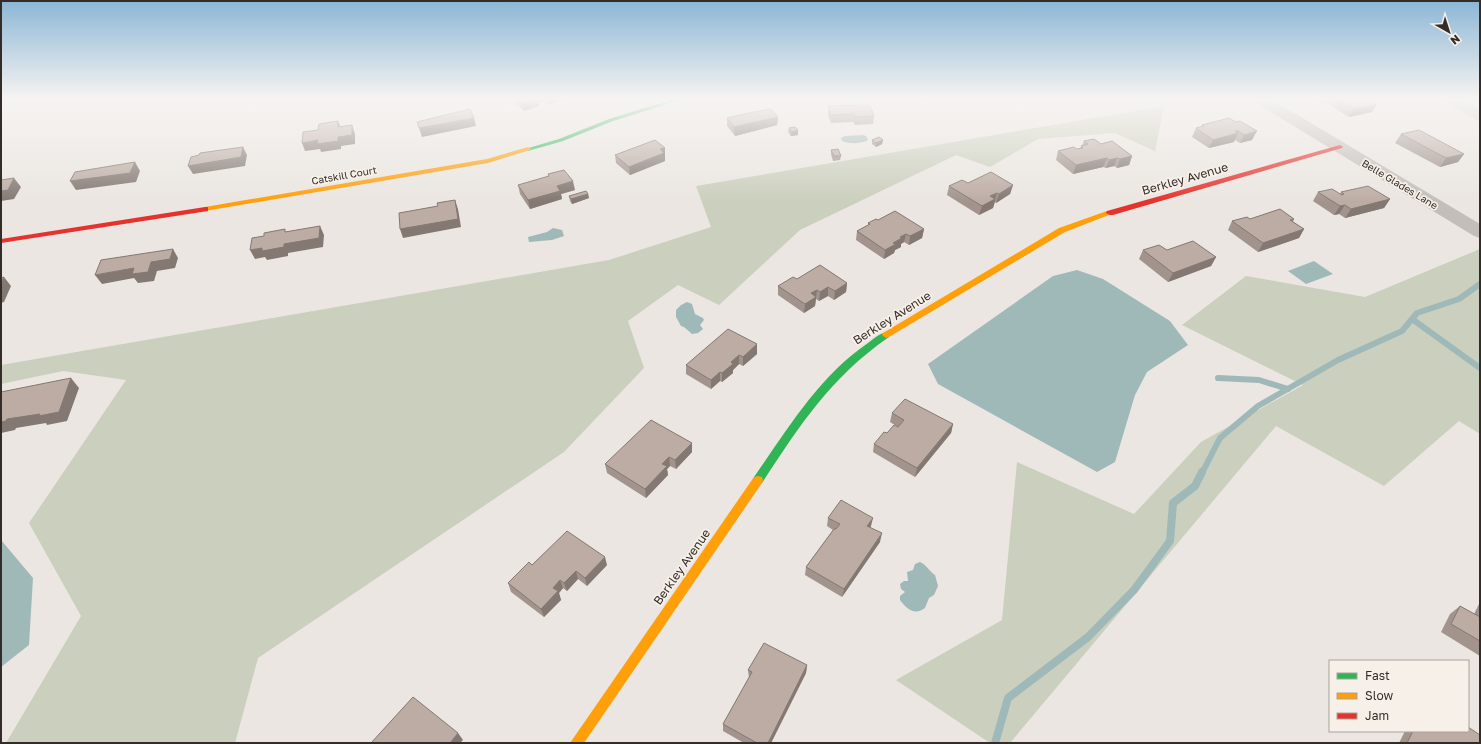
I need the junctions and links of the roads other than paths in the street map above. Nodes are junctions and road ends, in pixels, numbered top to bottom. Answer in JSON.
{"nodes":[{"id":1,"x":579,"y":133,"type":"edge"},
{"id":2,"x":1315,"y":133,"type":"edge"},
{"id":3,"x":1340,"y":148,"type":"junction"},
{"id":4,"x":1480,"y":232,"type":"edge"},
{"id":5,"x":1,"y":242,"type":"edge"},
{"id":6,"x":576,"y":743,"type":"edge"}],
"edges":[{"from":1,"to":5,"type":"street","name":"Catskill Court"},
{"from":2,"to":3,"type":"street","name":"Belle Glades Lane"},
{"from":3,"to":4,"type":"street","name":"Belle Glades Lane"},
{"from":3,"to":6,"type":"street","name":"Berkley Avenue"}]}
